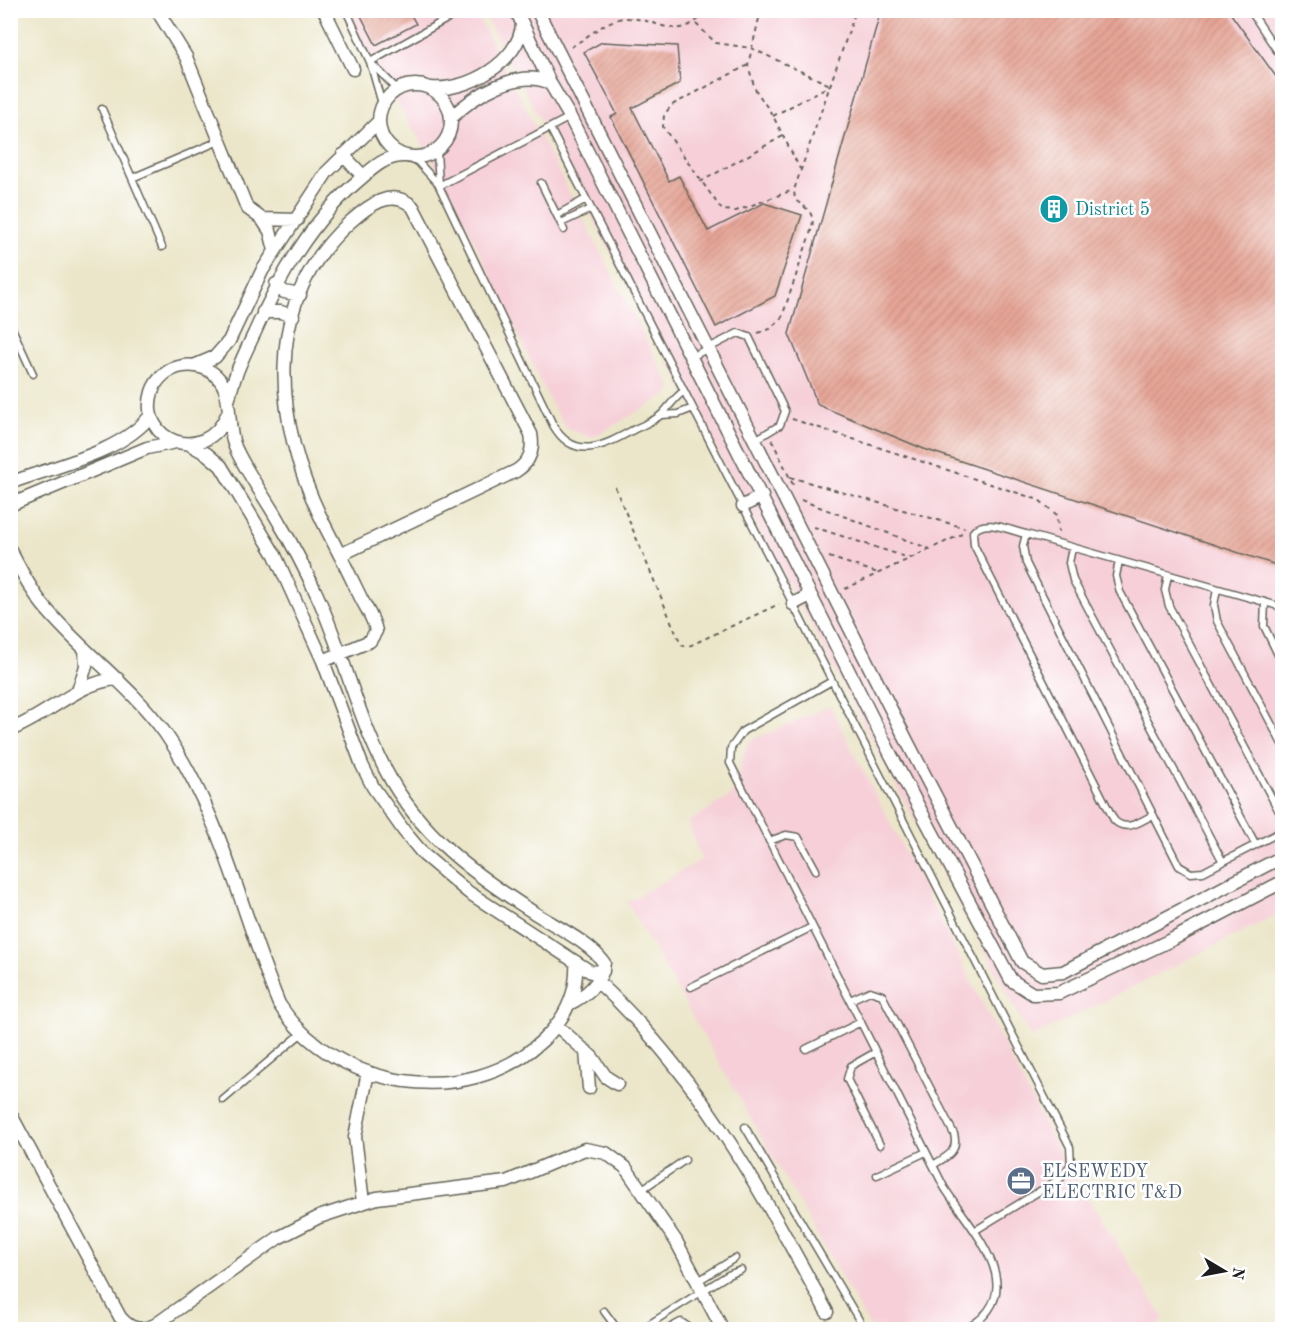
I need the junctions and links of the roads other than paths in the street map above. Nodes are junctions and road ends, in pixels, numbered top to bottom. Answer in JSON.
{"nodes":[{"id":1,"x":157,"y":10,"type":"edge"},
{"id":2,"x":324,"y":10,"type":"edge"},
{"id":3,"x":346,"y":10,"type":"edge"},
{"id":4,"x":463,"y":10,"type":"edge"},
{"id":5,"x":516,"y":10,"type":"edge"},
{"id":6,"x":537,"y":10,"type":"edge"},
{"id":7,"x":1250,"y":10,"type":"edge"},
{"id":8,"x":523,"y":23,"type":"junction"},
{"id":9,"x":1282,"y":58,"type":"edge"},
{"id":10,"x":370,"y":62,"type":"junction"},
{"id":11,"x":353,"y":69,"type":"dead end"},
{"id":12,"x":550,"y":83,"type":"junction"},
{"id":13,"x":431,"y":88,"type":"junction"},
{"id":14,"x":398,"y":89,"type":"junction"},
{"id":15,"x":382,"y":104,"type":"junction"},
{"id":16,"x":102,"y":109,"type":"dead end"},
{"id":17,"x":570,"y":117,"type":"junction"},
{"id":18,"x":451,"y":118,"type":"junction"},
{"id":19,"x":378,"y":122,"type":"junction"},
{"id":20,"x":550,"y":128,"type":"junction"},
{"id":21,"x":219,"y":141,"type":"junction"},
{"id":22,"x":437,"y":150,"type":"junction"},
{"id":23,"x":343,"y":155,"type":"junction"},
{"id":24,"x":405,"y":156,"type":"junction"},
{"id":25,"x":363,"y":176,"type":"junction"},
{"id":26,"x":132,"y":178,"type":"junction"},
{"id":27,"x":541,"y":183,"type":"dead end"},
{"id":28,"x":439,"y":186,"type":"junction"},
{"id":29,"x":316,"y":190,"type":"junction"},
{"id":30,"x":586,"y":199,"type":"junction"},
{"id":31,"x":332,"y":204,"type":"junction"},
{"id":32,"x":591,"y":209,"type":"junction"},
{"id":33,"x":556,"y":215,"type":"junction"},
{"id":34,"x":262,"y":219,"type":"junction"},
{"id":35,"x":297,"y":220,"type":"junction"},
{"id":36,"x":162,"y":247,"type":"dead end"},
{"id":37,"x":275,"y":250,"type":"junction"},
{"id":38,"x":664,"y":261,"type":"junction"},
{"id":39,"x":647,"y":271,"type":"junction"},
{"id":40,"x":276,"y":284,"type":"junction"},
{"id":41,"x":300,"y":295,"type":"junction"},
{"id":42,"x":263,"y":312,"type":"junction"},
{"id":43,"x":293,"y":316,"type":"junction"},
{"id":44,"x":10,"y":324,"type":"edge"},
{"id":45,"x":708,"y":348,"type":"junction"},
{"id":46,"x":691,"y":357,"type":"junction"},
{"id":47,"x":196,"y":365,"type":"junction"},
{"id":48,"x":33,"y":374,"type":"dead end"},
{"id":49,"x":684,"y":391,"type":"junction"},
{"id":50,"x":693,"y":408,"type":"junction"},
{"id":51,"x":228,"y":409,"type":"junction"},
{"id":52,"x":151,"y":415,"type":"junction"},
{"id":53,"x":661,"y":415,"type":"junction"},
{"id":54,"x":755,"y":441,"type":"junction"},
{"id":55,"x":183,"y":443,"type":"junction"},
{"id":56,"x":10,"y":483,"type":"edge"},
{"id":57,"x":762,"y":496,"type":"junction"},
{"id":58,"x":743,"y":506,"type":"junction"},
{"id":59,"x":11,"y":507,"type":"edge"},
{"id":60,"x":1026,"y":534,"type":"junction"},
{"id":61,"x":1072,"y":548,"type":"junction"},
{"id":62,"x":10,"y":550,"type":"edge"},
{"id":63,"x":340,"y":555,"type":"junction"},
{"id":64,"x":1119,"y":561,"type":"junction"},
{"id":65,"x":1168,"y":575,"type":"junction"},
{"id":66,"x":1217,"y":588,"type":"junction"},
{"id":67,"x":810,"y":595,"type":"junction"},
{"id":68,"x":792,"y":601,"type":"junction"},
{"id":69,"x":1265,"y":602,"type":"junction"},
{"id":70,"x":1282,"y":607,"type":"edge"},
{"id":71,"x":85,"y":649,"type":"junction"},
{"id":72,"x":340,"y":654,"type":"junction"},
{"id":73,"x":323,"y":661,"type":"junction"},
{"id":74,"x":1282,"y":663,"type":"edge"},
{"id":75,"x":118,"y":680,"type":"junction"},
{"id":76,"x":832,"y":681,"type":"junction"},
{"id":77,"x":78,"y":691,"type":"junction"},
{"id":78,"x":10,"y":730,"type":"edge"},
{"id":79,"x":1282,"y":744,"type":"edge"},
{"id":80,"x":909,"y":745,"type":"junction"},
{"id":81,"x":891,"y":755,"type":"junction"},
{"id":82,"x":1153,"y":815,"type":"junction"},
{"id":83,"x":1282,"y":817,"type":"edge"},
{"id":84,"x":1282,"y":831,"type":"edge"},
{"id":85,"x":769,"y":841,"type":"junction"},
{"id":86,"x":1256,"y":845,"type":"junction"},
{"id":87,"x":442,"y":847,"type":"junction"},
{"id":88,"x":1282,"y":857,"type":"edge"},
{"id":89,"x":430,"y":861,"type":"junction"},
{"id":90,"x":1223,"y":862,"type":"junction"},
{"id":91,"x":816,"y":870,"type":"dead end"},
{"id":92,"x":1282,"y":882,"type":"edge"},
{"id":93,"x":1162,"y":920,"type":"junction"},
{"id":94,"x":813,"y":927,"type":"junction"},
{"id":95,"x":1173,"y":939,"type":"junction"},
{"id":96,"x":576,"y":962,"type":"junction"},
{"id":97,"x":600,"y":976,"type":"junction"},
{"id":98,"x":691,"y":987,"type":"dead end"},
{"id":99,"x":850,"y":1000,"type":"junction"},
{"id":100,"x":569,"y":1004,"type":"junction"},
{"id":101,"x":861,"y":1022,"type":"junction"},
{"id":102,"x":556,"y":1025,"type":"junction"},
{"id":103,"x":302,"y":1033,"type":"junction"},
{"id":104,"x":806,"y":1049,"type":"dead end"},
{"id":105,"x":586,"y":1051,"type":"junction"},
{"id":106,"x":876,"y":1052,"type":"junction"},
{"id":107,"x":368,"y":1072,"type":"junction"},
{"id":108,"x":617,"y":1084,"type":"dead end"},
{"id":109,"x":590,"y":1088,"type":"dead end"},
{"id":110,"x":223,"y":1100,"type":"dead end"},
{"id":111,"x":10,"y":1113,"type":"edge"},
{"id":112,"x":745,"y":1127,"type":"dead end"},
{"id":113,"x":879,"y":1145,"type":"dead end"},
{"id":114,"x":926,"y":1152,"type":"junction"},
{"id":115,"x":685,"y":1160,"type":"dead end"},
{"id":116,"x":933,"y":1165,"type":"junction"},
{"id":117,"x":360,"y":1174,"type":"junction"},
{"id":118,"x":877,"y":1175,"type":"dead end"},
{"id":119,"x":640,"y":1191,"type":"junction"},
{"id":120,"x":377,"y":1198,"type":"junction"},
{"id":121,"x":363,"y":1202,"type":"junction"},
{"id":122,"x":976,"y":1230,"type":"junction"},
{"id":123,"x":735,"y":1258,"type":"dead end"},
{"id":124,"x":741,"y":1270,"type":"dead end"},
{"id":125,"x":701,"y":1286,"type":"junction"},
{"id":126,"x":604,"y":1311,"type":"dead end"},
{"id":127,"x":827,"y":1312,"type":"dead end"},
{"id":128,"x":618,"y":1329,"type":"edge"},
{"id":129,"x":640,"y":1329,"type":"edge"},
{"id":130,"x":668,"y":1329,"type":"edge"},
{"id":131,"x":693,"y":1329,"type":"edge"},
{"id":132,"x":723,"y":1329,"type":"edge"},
{"id":133,"x":865,"y":1329,"type":"edge"},
{"id":134,"x":964,"y":1329,"type":"edge"}],
"edges":[{"from":1,"to":21,"type":"street"},
{"from":2,"to":11,"type":"street"},
{"from":3,"to":10,"type":"lane"},
{"from":4,"to":10,"type":"lane"},
{"from":5,"to":8,"type":"street"},
{"from":6,"to":38,"type":"street"},
{"from":7,"to":9,"type":"lane"},
{"from":8,"to":12,"type":"street"},
{"from":8,"to":13,"type":"street"},
{"from":10,"to":14,"type":"lane"},
{"from":10,"to":15,"type":"lane"},
{"from":12,"to":17,"type":"street"},
{"from":12,"to":18,"type":"street"},
{"from":13,"to":14,"type":"street"},
{"from":13,"to":18,"type":"street"},
{"from":14,"to":15,"type":"street"},
{"from":15,"to":19,"type":"street"},
{"from":16,"to":26,"type":"lane"},
{"from":17,"to":20,"type":"lane"},
{"from":17,"to":39,"type":"street"},
{"from":18,"to":22,"type":"street"},
{"from":19,"to":23,"type":"street"},
{"from":19,"to":24,"type":"street"},
{"from":20,"to":28,"type":"lane"},
{"from":20,"to":30,"type":"lane"},
{"from":21,"to":26,"type":"lane"},
{"from":21,"to":34,"type":"street"},
{"from":22,"to":24,"type":"street"},
{"from":22,"to":28,"type":"lane"},
{"from":23,"to":25,"type":"street"},
{"from":23,"to":29,"type":"street"},
{"from":24,"to":25,"type":"street"},
{"from":24,"to":28,"type":"lane"},
{"from":25,"to":31,"type":"street"},
{"from":26,"to":36,"type":"lane"},
{"from":27,"to":33,"type":"lane"},
{"from":28,"to":53,"type":"lane"},
{"from":29,"to":31,"type":"street"},
{"from":29,"to":35,"type":"street"},
{"from":30,"to":32,"type":"lane"},
{"from":30,"to":33,"type":"lane"},
{"from":31,"to":40,"type":"street"},
{"from":32,"to":33,"type":"lane"},
{"from":32,"to":49,"type":"lane"},
{"from":34,"to":35,"type":"street"},
{"from":34,"to":37,"type":"street"},
{"from":35,"to":37,"type":"street"},
{"from":37,"to":47,"type":"street"},
{"from":38,"to":39,"type":"street"},
{"from":38,"to":45,"type":"street"},
{"from":39,"to":46,"type":"street"},
{"from":40,"to":41,"type":"street"},
{"from":40,"to":42,"type":"street"},
{"from":41,"to":43,"type":"street"},
{"from":41,"to":63,"type":"street"},
{"from":42,"to":43,"type":"street"},
{"from":42,"to":51,"type":"street"},
{"from":43,"to":63,"type":"street"},
{"from":44,"to":48,"type":"lane"},
{"from":45,"to":46,"type":"lane"},
{"from":45,"to":54,"type":"street"},
{"from":45,"to":54,"type":"lane"},
{"from":46,"to":57,"type":"street"},
{"from":47,"to":51,"type":"street"},
{"from":47,"to":52,"type":"street"},
{"from":49,"to":50,"type":"lane"},
{"from":49,"to":53,"type":"lane"},
{"from":50,"to":53,"type":"lane"},
{"from":50,"to":58,"type":"lane"},
{"from":51,"to":55,"type":"street"},
{"from":51,"to":72,"type":"street"},
{"from":52,"to":55,"type":"street"},
{"from":52,"to":56,"type":"street"},
{"from":54,"to":80,"type":"street"},
{"from":55,"to":59,"type":"street"},
{"from":55,"to":73,"type":"street"},
{"from":57,"to":58,"type":"street"},
{"from":57,"to":67,"type":"street"},
{"from":58,"to":68,"type":"lane"},
{"from":60,"to":61,"type":"lane"},
{"from":60,"to":82,"type":"lane"},
{"from":60,"to":82,"type":"lane"},
{"from":61,"to":64,"type":"lane"},
{"from":61,"to":90,"type":"lane"},
{"from":62,"to":71,"type":"street"},
{"from":63,"to":72,"type":"street"},
{"from":64,"to":65,"type":"lane"},
{"from":64,"to":86,"type":"lane"},
{"from":65,"to":66,"type":"lane"},
{"from":65,"to":83,"type":"lane"},
{"from":66,"to":69,"type":"lane"},
{"from":66,"to":79,"type":"lane"},
{"from":67,"to":68,"type":"street"},
{"from":67,"to":81,"type":"street"},
{"from":68,"to":76,"type":"lane"},
{"from":69,"to":70,"type":"lane"},
{"from":69,"to":74,"type":"lane"},
{"from":71,"to":75,"type":"street"},
{"from":71,"to":77,"type":"street"},
{"from":72,"to":73,"type":"street"},
{"from":72,"to":87,"type":"street"},
{"from":73,"to":89,"type":"street"},
{"from":75,"to":77,"type":"street"},
{"from":75,"to":103,"type":"street"},
{"from":76,"to":85,"type":"lane"},
{"from":76,"to":122,"type":"lane"},
{"from":77,"to":78,"type":"street"},
{"from":80,"to":81,"type":"street"},
{"from":80,"to":93,"type":"street"},
{"from":81,"to":95,"type":"street"},
{"from":82,"to":90,"type":"lane"},
{"from":84,"to":86,"type":"lane"},
{"from":85,"to":91,"type":"lane"},
{"from":85,"to":94,"type":"lane"},
{"from":86,"to":90,"type":"lane"},
{"from":87,"to":89,"type":"street"},
{"from":87,"to":97,"type":"street"},
{"from":88,"to":93,"type":"street"},
{"from":89,"to":96,"type":"street"},
{"from":92,"to":95,"type":"street"},
{"from":93,"to":95,"type":"street"},
{"from":94,"to":98,"type":"lane"},
{"from":94,"to":99,"type":"lane"},
{"from":96,"to":97,"type":"street"},
{"from":96,"to":100,"type":"street"},
{"from":97,"to":100,"type":"street"},
{"from":97,"to":127,"type":"street"},
{"from":99,"to":101,"type":"lane"},
{"from":99,"to":116,"type":"lane"},
{"from":100,"to":102,"type":"street"},
{"from":101,"to":104,"type":"lane"},
{"from":101,"to":106,"type":"lane"},
{"from":102,"to":105,"type":"street"},
{"from":102,"to":107,"type":"street"},
{"from":103,"to":107,"type":"street"},
{"from":103,"to":110,"type":"lane"},
{"from":105,"to":108,"type":"street"},
{"from":105,"to":109,"type":"street"},
{"from":106,"to":113,"type":"lane"},
{"from":106,"to":114,"type":"lane"},
{"from":107,"to":117,"type":"street"},
{"from":111,"to":121,"type":"street"},
{"from":112,"to":133,"type":"lane"},
{"from":114,"to":116,"type":"lane"},
{"from":114,"to":118,"type":"lane"},
{"from":115,"to":119,"type":"lane"},
{"from":116,"to":122,"type":"lane"},
{"from":117,"to":120,"type":"street"},
{"from":117,"to":121,"type":"street"},
{"from":119,"to":120,"type":"street"},
{"from":119,"to":125,"type":"street"},
{"from":120,"to":121,"type":"street"},
{"from":122,"to":134,"type":"lane"},
{"from":123,"to":125,"type":"lane"},
{"from":124,"to":125,"type":"lane"},
{"from":125,"to":129,"type":"lane"},
{"from":125,"to":132,"type":"street"},
{"from":126,"to":128,"type":"lane"},
{"from":130,"to":131,"type":"lane"}]}
